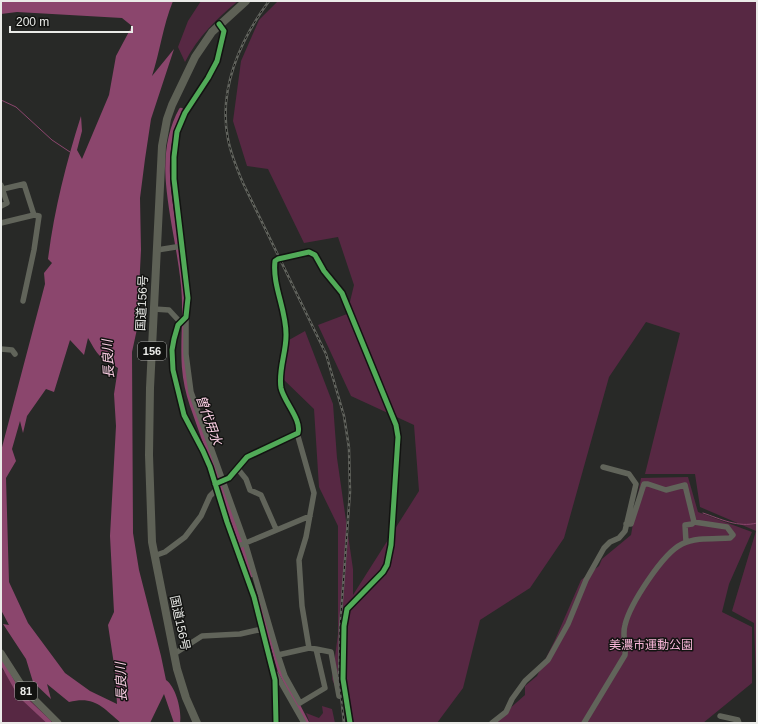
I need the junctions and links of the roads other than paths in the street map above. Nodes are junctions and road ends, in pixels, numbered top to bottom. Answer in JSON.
{"nodes":[{"id":1,"x":246,"y":1,"type":"edge"},
{"id":2,"x":219,"y":24,"type":"junction"},
{"id":3,"x":2,"y":187,"type":"edge"},
{"id":4,"x":1,"y":206,"type":"edge"},
{"id":5,"x":34,"y":215,"type":"junction"},
{"id":6,"x":1,"y":223,"type":"edge"},
{"id":7,"x":179,"y":247,"type":"junction"},
{"id":8,"x":157,"y":250,"type":"junction"},
{"id":9,"x":23,"y":302,"type":"dead end"},
{"id":10,"x":154,"y":309,"type":"junction"},
{"id":11,"x":183,"y":320,"type":"junction"},
{"id":12,"x":1,"y":350,"type":"edge"},
{"id":13,"x":15,"y":354,"type":"dead end"},
{"id":14,"x":297,"y":433,"type":"junction"},
{"id":15,"x":207,"y":449,"type":"junction"},
{"id":16,"x":603,"y":467,"type":"dead end"},
{"id":17,"x":237,"y":468,"type":"junction"},
{"id":18,"x":219,"y":484,"type":"junction"},
{"id":19,"x":310,"y":516,"type":"junction"},
{"id":20,"x":694,"y":522,"type":"junction"},
{"id":21,"x":626,"y":524,"type":"junction"},
{"id":22,"x":276,"y":529,"type":"junction"},
{"id":23,"x":686,"y":542,"type":"junction"},
{"id":24,"x":241,"y":544,"type":"junction"},
{"id":25,"x":154,"y":556,"type":"junction"},
{"id":26,"x":258,"y":596,"type":"junction"},
{"id":27,"x":262,"y":629,"type":"junction"},
{"id":28,"x":270,"y":643,"type":"junction"},
{"id":29,"x":309,"y":648,"type":"junction"},
{"id":30,"x":316,"y":649,"type":"junction"},
{"id":31,"x":1,"y":653,"type":"edge"},
{"id":32,"x":174,"y":654,"type":"junction"},
{"id":33,"x":278,"y":655,"type":"junction"},
{"id":34,"x":273,"y":670,"type":"junction"},
{"id":35,"x":347,"y":705,"type":"junction"},
{"id":36,"x":720,"y":716,"type":"dead end"},
{"id":37,"x":58,"y":723,"type":"edge"},
{"id":38,"x":197,"y":723,"type":"edge"},
{"id":39,"x":276,"y":723,"type":"edge"},
{"id":40,"x":304,"y":723,"type":"edge"},
{"id":41,"x":350,"y":723,"type":"edge"},
{"id":42,"x":492,"y":723,"type":"edge"},
{"id":43,"x":584,"y":723,"type":"edge"},
{"id":44,"x":739,"y":723,"type":"edge"}],
"edges":[{"from":1,"to":2,"type":"highway","name":"国道156号","number":"156"},
{"from":2,"to":7,"type":"street"},
{"from":2,"to":8,"type":"highway","name":"国道156号","number":"156"},
{"from":3,"to":4,"type":"street"},
{"from":3,"to":5,"type":"street"},
{"from":5,"to":6,"type":"street"},
{"from":5,"to":9,"type":"street"},
{"from":7,"to":8,"type":"street"},
{"from":7,"to":11,"type":"street"},
{"from":8,"to":10,"type":"highway","name":"国道156号","number":"156"},
{"from":10,"to":11,"type":"street"},
{"from":10,"to":25,"type":"highway","name":"国道156号","number":"156"},
{"from":11,"to":15,"type":"street"},
{"from":11,"to":15,"type":"street"},
{"from":12,"to":13,"type":"street"},
{"from":14,"to":17,"type":"street"},
{"from":14,"to":19,"type":"street"},
{"from":14,"to":35,"type":"street"},
{"from":15,"to":18,"type":"street"},
{"from":16,"to":21,"type":"street"},
{"from":17,"to":18,"type":"street"},
{"from":17,"to":22,"type":"street"},
{"from":18,"to":24,"type":"street"},
{"from":18,"to":24,"type":"street"},
{"from":18,"to":25,"type":"street"},
{"from":19,"to":22,"type":"street"},
{"from":19,"to":29,"type":"street"},
{"from":20,"to":21,"type":"street"},
{"from":20,"to":23,"type":"street"},
{"from":20,"to":23,"type":"street"},
{"from":21,"to":42,"type":"street"},
{"from":22,"to":24,"type":"street"},
{"from":23,"to":43,"type":"street"},
{"from":24,"to":26,"type":"street"},
{"from":24,"to":26,"type":"street"},
{"from":25,"to":32,"type":"highway","name":"国道156号","number":"156"},
{"from":26,"to":27,"type":"street"},
{"from":26,"to":28,"type":"street"},
{"from":27,"to":28,"type":"street"},
{"from":27,"to":32,"type":"street"},
{"from":28,"to":33,"type":"street"},
{"from":28,"to":34,"type":"street"},
{"from":29,"to":30,"type":"street"},
{"from":29,"to":33,"type":"street"},
{"from":30,"to":33,"type":"street"},
{"from":30,"to":35,"type":"street"},
{"from":31,"to":37,"type":"main road","number":"81"},
{"from":32,"to":38,"type":"highway","name":"国道156号","number":"156"},
{"from":34,"to":39,"type":"street"},
{"from":34,"to":40,"type":"street"},
{"from":35,"to":41,"type":"street"},
{"from":36,"to":44,"type":"street"}]}
